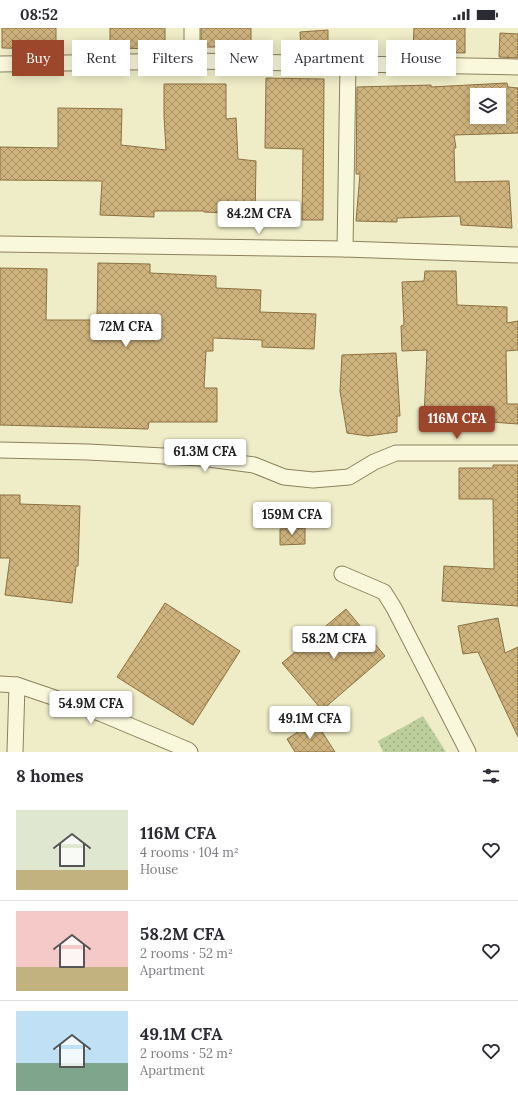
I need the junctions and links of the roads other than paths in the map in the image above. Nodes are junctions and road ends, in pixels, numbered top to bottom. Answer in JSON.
{"nodes":[{"id":1,"x":192,"y":28,"type":"edge"},
{"id":2,"x":192,"y":40,"type":"edge"},
{"id":3,"x":207,"y":61,"type":"edge"},
{"id":4,"x":138,"y":62,"type":"edge"},
{"id":5,"x":281,"y":63,"type":"edge"},
{"id":6,"x":0,"y":64,"type":"edge"},
{"id":7,"x":378,"y":65,"type":"edge"},
{"id":8,"x":518,"y":67,"type":"edge"},
{"id":9,"x":348,"y":76,"type":"edge"},
{"id":10,"x":0,"y":244,"type":"edge"},
{"id":11,"x":345,"y":249,"type":"junction"},
{"id":12,"x":518,"y":254,"type":"edge"},
{"id":13,"x":0,"y":450,"type":"edge"},
{"id":14,"x":518,"y":453,"type":"edge"},
{"id":15,"x":342,"y":574,"type":"dead end"},
{"id":16,"x":0,"y":684,"type":"edge"},
{"id":17,"x":17,"y":685,"type":"junction"},
{"id":18,"x":15,"y":752,"type":"edge"},
{"id":19,"x":190,"y":752,"type":"edge"},
{"id":20,"x":468,"y":752,"type":"edge"}],
"edges":[{"from":1,"to":2,"type":"street"},
{"from":3,"to":5,"type":"street"},
{"from":4,"to":6,"type":"street"},
{"from":7,"to":8,"type":"street"},
{"from":9,"to":11,"type":"street"},
{"from":10,"to":11,"type":"street"},
{"from":11,"to":12,"type":"street"},
{"from":13,"to":14,"type":"street"},
{"from":15,"to":20,"type":"street"},
{"from":16,"to":17,"type":"street"},
{"from":17,"to":18,"type":"street"},
{"from":17,"to":19,"type":"street"}]}
